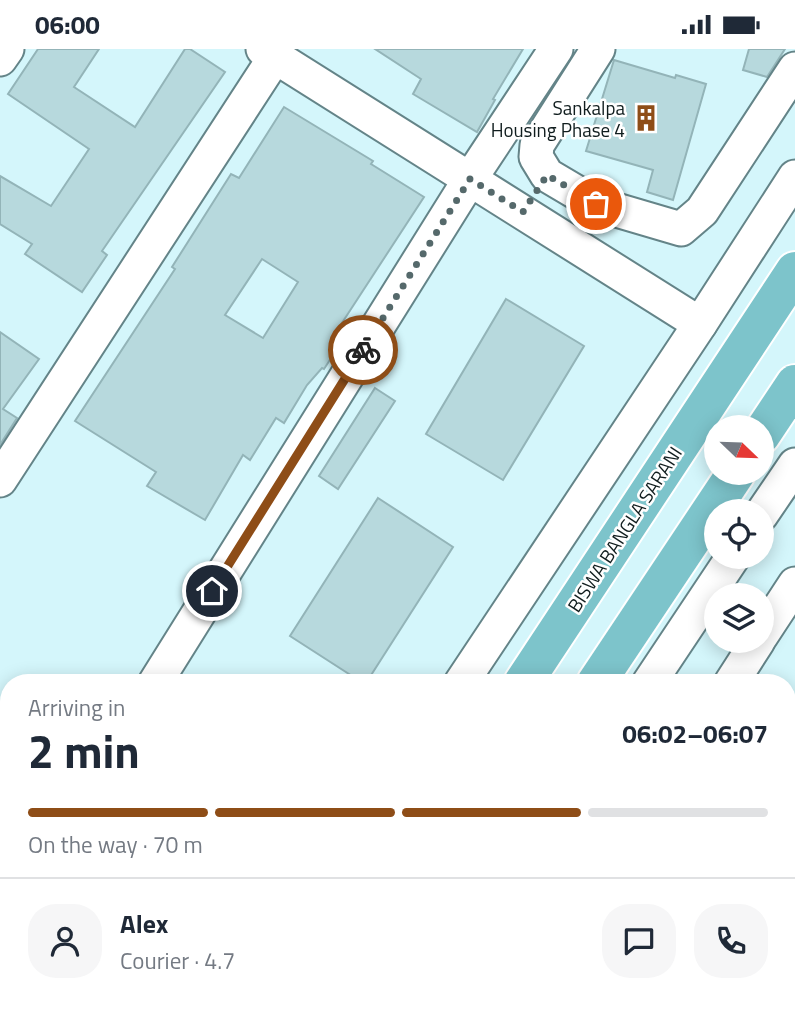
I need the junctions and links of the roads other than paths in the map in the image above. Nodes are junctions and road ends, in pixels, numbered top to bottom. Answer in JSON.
{"nodes":[{"id":1,"x":6,"y":49,"type":"edge"},
{"id":2,"x":556,"y":49,"type":"edge"},
{"id":3,"x":598,"y":49,"type":"edge"},
{"id":4,"x":269,"y":53,"type":"edge"},
{"id":5,"x":0,"y":59,"type":"edge"},
{"id":6,"x":795,"y":69,"type":"edge"},
{"id":7,"x":547,"y":175,"type":"junction"},
{"id":8,"x":795,"y":177,"type":"edge"},
{"id":9,"x":470,"y":179,"type":"junction"},
{"id":10,"x":523,"y":212,"type":"junction"},
{"id":11,"x":795,"y":271,"type":"edge"},
{"id":12,"x":700,"y":324,"type":"junction"},
{"id":13,"x":795,"y":384,"type":"edge"},
{"id":14,"x":774,"y":416,"type":"edge"},
{"id":15,"x":795,"y":465,"type":"edge"},
{"id":16,"x":0,"y":480,"type":"edge"},
{"id":17,"x":728,"y":485,"type":"edge"},
{"id":18,"x":772,"y":499,"type":"edge"},
{"id":19,"x":725,"y":569,"type":"edge"},
{"id":20,"x":795,"y":584,"type":"edge"},
{"id":21,"x":774,"y":625,"type":"edge"},
{"id":22,"x":754,"y":653,"type":"edge"},
{"id":23,"x":605,"y":670,"type":"edge"},
{"id":24,"x":161,"y":674,"type":"edge"},
{"id":25,"x":467,"y":674,"type":"edge"},
{"id":26,"x":529,"y":674,"type":"edge"},
{"id":27,"x":655,"y":674,"type":"edge"},
{"id":28,"x":738,"y":674,"type":"edge"}],
"edges":[{"from":1,"to":5,"type":"street"},
{"from":2,"to":9,"type":"street"},
{"from":3,"to":7,"type":"street"},
{"from":4,"to":9,"type":"street"},
{"from":4,"to":16,"type":"street"},
{"from":6,"to":7,"type":"street"},
{"from":7,"to":10,"type":"street"},
{"from":8,"to":12,"type":"street"},
{"from":9,"to":10,"type":"street"},
{"from":9,"to":24,"type":"street"},
{"from":10,"to":12,"type":"street"},
{"from":11,"to":26,"type":"main road","name":"BISWA BANGLA SARANI"},
{"from":12,"to":25,"type":"street"},
{"from":13,"to":14,"type":"main road"},
{"from":15,"to":18,"type":"street"},
{"from":17,"to":23,"type":"main road"},
{"from":19,"to":27,"type":"street"},
{"from":20,"to":21,"type":"street"},
{"from":22,"to":28,"type":"street"}]}
